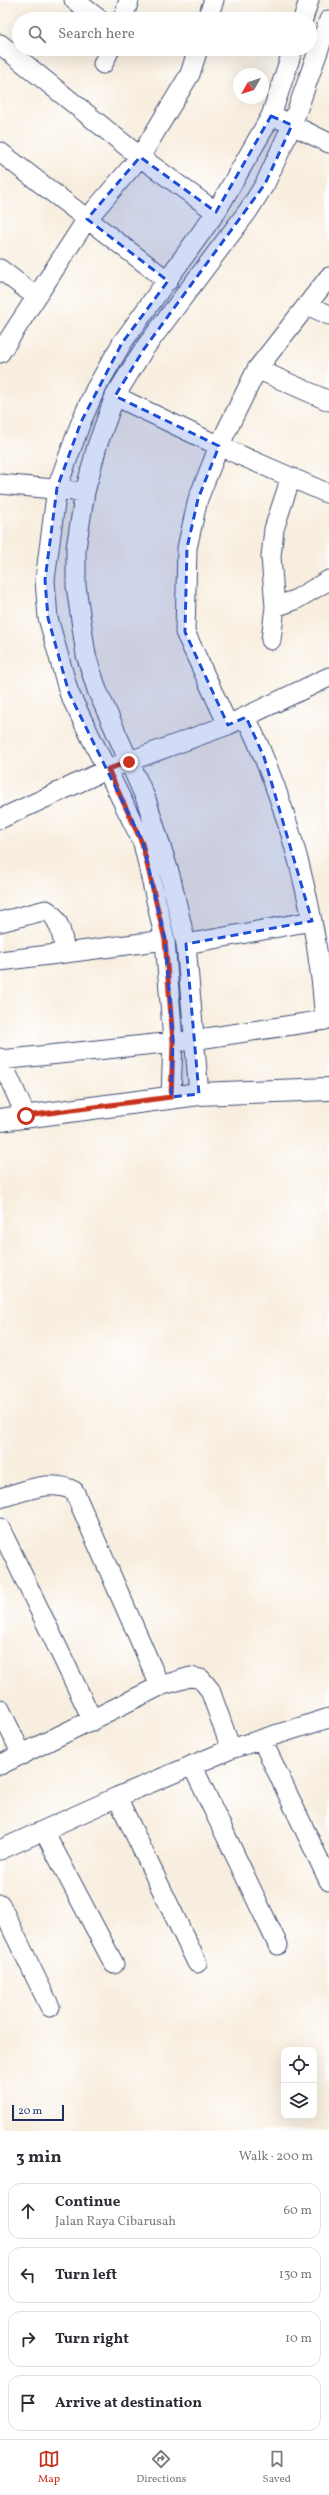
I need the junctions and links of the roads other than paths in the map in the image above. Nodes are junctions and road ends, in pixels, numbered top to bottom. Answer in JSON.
{"nodes":[{"id":1,"x":74,"y":0,"type":"edge"},
{"id":2,"x":129,"y":0,"type":"edge"},
{"id":3,"x":214,"y":0,"type":"edge"},
{"id":4,"x":309,"y":0,"type":"edge"},
{"id":5,"x":90,"y":12,"type":"edge"},
{"id":6,"x":125,"y":12,"type":"edge"},
{"id":7,"x":210,"y":12,"type":"edge"},
{"id":8,"x":305,"y":12,"type":"edge"},
{"id":9,"x":329,"y":20,"type":"edge"},
{"id":10,"x":0,"y":44,"type":"edge"},
{"id":11,"x":12,"y":54,"type":"edge"},
{"id":12,"x":317,"y":54,"type":"edge"},
{"id":13,"x":15,"y":56,"type":"edge"},
{"id":14,"x":196,"y":56,"type":"edge"},
{"id":15,"x":291,"y":56,"type":"edge"},
{"id":16,"x":316,"y":56,"type":"edge"},
{"id":17,"x":271,"y":116,"type":"junction"},
{"id":18,"x":292,"y":125,"type":"junction"},
{"id":19,"x":329,"y":143,"type":"edge"},
{"id":20,"x":0,"y":152,"type":"edge"},
{"id":21,"x":140,"y":157,"type":"junction"},
{"id":22,"x":216,"y":212,"type":"junction"},
{"id":23,"x":87,"y":219,"type":"junction"},
{"id":24,"x":0,"y":269,"type":"edge"},
{"id":25,"x":329,"y":277,"type":"edge"},
{"id":26,"x":168,"y":281,"type":"junction"},
{"id":27,"x":35,"y":296,"type":"junction"},
{"id":28,"x":307,"y":305,"type":"junction"},
{"id":29,"x":329,"y":315,"type":"edge"},
{"id":30,"x":0,"y":353,"type":"edge"},
{"id":31,"x":257,"y":369,"type":"junction"},
{"id":32,"x":115,"y":396,"type":"junction"},
{"id":33,"x":329,"y":401,"type":"edge"},
{"id":34,"x":219,"y":446,"type":"junction"},
{"id":35,"x":291,"y":477,"type":"junction"},
{"id":36,"x":0,"y":484,"type":"edge"},
{"id":37,"x":56,"y":488,"type":"junction"},
{"id":38,"x":85,"y":492,"type":"junction"},
{"id":39,"x":329,"y":494,"type":"edge"},
{"id":40,"x":329,"y":580,"type":"edge"},
{"id":41,"x":275,"y":606,"type":"junction"},
{"id":42,"x":272,"y":640,"type":"dead end"},
{"id":43,"x":329,"y":677,"type":"edge"},
{"id":44,"x":246,"y":716,"type":"junction"},
{"id":45,"x":228,"y":725,"type":"junction"},
{"id":46,"x":129,"y":762,"type":"junction"},
{"id":47,"x":108,"y":769,"type":"junction"},
{"id":48,"x":0,"y":819,"type":"edge"},
{"id":49,"x":312,"y":921,"type":"junction"},
{"id":50,"x":0,"y":922,"type":"edge"},
{"id":51,"x":165,"y":940,"type":"junction"},
{"id":52,"x":186,"y":944,"type":"junction"},
{"id":53,"x":65,"y":953,"type":"junction"},
{"id":54,"x":0,"y":961,"type":"edge"},
{"id":55,"x":193,"y":1040,"type":"junction"},
{"id":56,"x":173,"y":1042,"type":"junction"},
{"id":57,"x":1,"y":1059,"type":"edge"},
{"id":58,"x":329,"y":1089,"type":"edge"},
{"id":59,"x":199,"y":1094,"type":"junction"},
{"id":60,"x":171,"y":1097,"type":"junction"},
{"id":61,"x":26,"y":1116,"type":"junction"},
{"id":62,"x":0,"y":1120,"type":"edge"},
{"id":63,"x":0,"y":1498,"type":"edge"},
{"id":64,"x":0,"y":1528,"type":"edge"},
{"id":65,"x":160,"y":1686,"type":"junction"},
{"id":66,"x":0,"y":1709,"type":"edge"},
{"id":67,"x":329,"y":1718,"type":"edge"},
{"id":68,"x":93,"y":1721,"type":"junction"},
{"id":69,"x":262,"y":1740,"type":"junction"},
{"id":70,"x":230,"y":1749,"type":"junction"},
{"id":71,"x":22,"y":1756,"type":"junction"},
{"id":72,"x":0,"y":1765,"type":"edge"},
{"id":73,"x":192,"y":1765,"type":"junction"},
{"id":74,"x":117,"y":1797,"type":"junction"},
{"id":75,"x":44,"y":1831,"type":"junction"},
{"id":76,"x":0,"y":1850,"type":"edge"},
{"id":77,"x":329,"y":1881,"type":"edge"},
{"id":78,"x":0,"y":1904,"type":"edge"},
{"id":79,"x":278,"y":1945,"type":"dead end"},
{"id":80,"x":197,"y":1963,"type":"dead end"},
{"id":81,"x":114,"y":1964,"type":"dead end"},
{"id":82,"x":50,"y":2007,"type":"dead end"}],
"edges":[{"from":1,"to":5,"type":"street"},
{"from":2,"to":6,"type":"street"},
{"from":3,"to":7,"type":"street"},
{"from":4,"to":8,"type":"street"},
{"from":9,"to":12,"type":"street"},
{"from":10,"to":11,"type":"street"},
{"from":13,"to":21,"type":"street"},
{"from":14,"to":21,"type":"street"},
{"from":15,"to":17,"type":"street"},
{"from":16,"to":18,"type":"street"},
{"from":17,"to":18,"type":"street"},
{"from":17,"to":22,"type":"street"},
{"from":18,"to":19,"type":"street"},
{"from":18,"to":32,"type":"street"},
{"from":20,"to":23,"type":"street"},
{"from":21,"to":22,"type":"street"},
{"from":21,"to":23,"type":"street"},
{"from":22,"to":26,"type":"street"},
{"from":23,"to":26,"type":"street"},
{"from":23,"to":27,"type":"street"},
{"from":24,"to":27,"type":"street"},
{"from":25,"to":28,"type":"street"},
{"from":26,"to":37,"type":"street"},
{"from":27,"to":30,"type":"street"},
{"from":28,"to":29,"type":"street"},
{"from":28,"to":31,"type":"street"},
{"from":31,"to":33,"type":"street"},
{"from":31,"to":34,"type":"street"},
{"from":32,"to":34,"type":"street"},
{"from":32,"to":38,"type":"street"},
{"from":34,"to":35,"type":"street"},
{"from":34,"to":45,"type":"street"},
{"from":35,"to":39,"type":"street"},
{"from":35,"to":41,"type":"street"},
{"from":36,"to":37,"type":"street"},
{"from":37,"to":38,"type":"street"},
{"from":37,"to":47,"type":"street"},
{"from":38,"to":46,"type":"street"},
{"from":40,"to":41,"type":"street"},
{"from":41,"to":42,"type":"street"},
{"from":43,"to":44,"type":"street"},
{"from":44,"to":45,"type":"street"},
{"from":44,"to":49,"type":"street"},
{"from":45,"to":46,"type":"street"},
{"from":46,"to":47,"type":"street"},
{"from":46,"to":52,"type":"street"},
{"from":47,"to":48,"type":"street"},
{"from":47,"to":51,"type":"street"},
{"from":49,"to":52,"type":"street"},
{"from":49,"to":55,"type":"street"},
{"from":50,"to":53,"type":"street"},
{"from":51,"to":53,"type":"street"},
{"from":51,"to":56,"type":"street"},
{"from":52,"to":55,"type":"street"},
{"from":53,"to":54,"type":"street"},
{"from":55,"to":56,"type":"street"},
{"from":55,"to":59,"type":"street"},
{"from":56,"to":57,"type":"street"},
{"from":56,"to":60,"type":"street"},
{"from":57,"to":61,"type":"street"},
{"from":58,"to":59,"type":"main road"},
{"from":59,"to":60,"type":"main road"},
{"from":60,"to":61,"type":"main road"},
{"from":61,"to":62,"type":"main road"},
{"from":63,"to":65,"type":"street"},
{"from":64,"to":68,"type":"street"},
{"from":65,"to":68,"type":"street"},
{"from":65,"to":70,"type":"street"},
{"from":66,"to":71,"type":"street"},
{"from":67,"to":69,"type":"street"},
{"from":68,"to":71,"type":"street"},
{"from":69,"to":70,"type":"street"},
{"from":69,"to":77,"type":"street"},
{"from":70,"to":73,"type":"street"},
{"from":71,"to":72,"type":"street"},
{"from":73,"to":74,"type":"street"},
{"from":73,"to":79,"type":"street"},
{"from":74,"to":75,"type":"street"},
{"from":74,"to":80,"type":"street"},
{"from":75,"to":76,"type":"street"},
{"from":75,"to":81,"type":"street"},
{"from":78,"to":82,"type":"street"}]}
